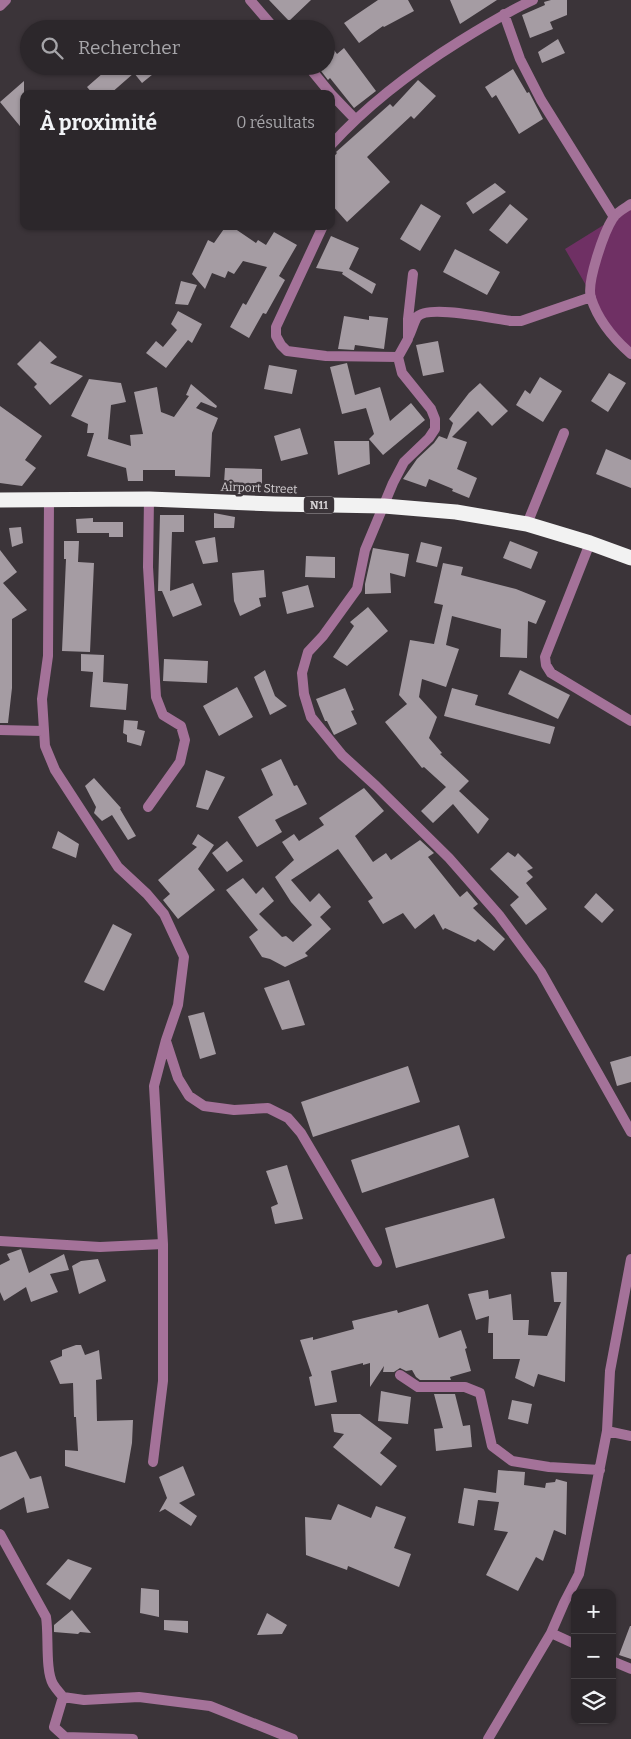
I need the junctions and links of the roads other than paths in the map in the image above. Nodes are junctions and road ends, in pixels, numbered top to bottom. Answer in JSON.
{"nodes":[{"id":1,"x":6,"y":0,"type":"edge"},
{"id":2,"x":250,"y":0,"type":"edge"},
{"id":3,"x":534,"y":0,"type":"edge"},
{"id":4,"x":0,"y":6,"type":"edge"},
{"id":5,"x":504,"y":14,"type":"junction"},
{"id":6,"x":267,"y":20,"type":"edge"},
{"id":7,"x":315,"y":75,"type":"edge"},
{"id":8,"x":328,"y":90,"type":"edge"},
{"id":9,"x":335,"y":98,"type":"edge"},
{"id":10,"x":355,"y":119,"type":"junction"},
{"id":11,"x":335,"y":141,"type":"edge"},
{"id":12,"x":631,"y":204,"type":"edge"},
{"id":13,"x":614,"y":217,"type":"junction"},
{"id":14,"x":320,"y":230,"type":"edge"},
{"id":15,"x":413,"y":274,"type":"dead end"},
{"id":16,"x":591,"y":297,"type":"junction"},
{"id":17,"x":408,"y":339,"type":"junction"},
{"id":18,"x":631,"y":354,"type":"edge"},
{"id":19,"x":398,"y":357,"type":"junction"},
{"id":20,"x":564,"y":433,"type":"dead end"},
{"id":21,"x":149,"y":499,"type":"junction"},
{"id":22,"x":0,"y":500,"type":"edge"},
{"id":23,"x":50,"y":501,"type":"junction"},
{"id":24,"x":384,"y":506,"type":"junction"},
{"id":25,"x":527,"y":524,"type":"junction"},
{"id":26,"x":590,"y":543,"type":"junction"},
{"id":27,"x":631,"y":558,"type":"edge"},
{"id":28,"x":631,"y":720,"type":"edge"},
{"id":29,"x":0,"y":730,"type":"edge"},
{"id":30,"x":44,"y":731,"type":"junction"},
{"id":31,"x":148,"y":807,"type":"dead end"},
{"id":32,"x":166,"y":1040,"type":"junction"},
{"id":33,"x":631,"y":1132,"type":"edge"},
{"id":34,"x":0,"y":1241,"type":"edge"},
{"id":35,"x":163,"y":1244,"type":"junction"},
{"id":36,"x":631,"y":1259,"type":"edge"},
{"id":37,"x":377,"y":1262,"type":"dead end"},
{"id":38,"x":400,"y":1375,"type":"dead end"},
{"id":39,"x":607,"y":1431,"type":"junction"},
{"id":40,"x":631,"y":1436,"type":"edge"},
{"id":41,"x":153,"y":1462,"type":"dead end"},
{"id":42,"x":600,"y":1470,"type":"junction"},
{"id":43,"x":0,"y":1534,"type":"edge"},
{"id":44,"x":551,"y":1633,"type":"junction"},
{"id":45,"x":571,"y":1642,"type":"edge"},
{"id":46,"x":616,"y":1663,"type":"edge"},
{"id":47,"x":631,"y":1669,"type":"edge"},
{"id":48,"x":63,"y":1697,"type":"junction"},
{"id":49,"x":133,"y":1739,"type":"edge"},
{"id":50,"x":293,"y":1739,"type":"edge"},
{"id":51,"x":488,"y":1739,"type":"edge"}],
"edges":[{"from":1,"to":4,"type":"street"},
{"from":2,"to":6,"type":"street"},
{"from":3,"to":5,"type":"street"},
{"from":5,"to":10,"type":"street"},
{"from":5,"to":13,"type":"street"},
{"from":7,"to":8,"type":"street"},
{"from":9,"to":10,"type":"street"},
{"from":10,"to":11,"type":"street"},
{"from":12,"to":13,"type":"street"},
{"from":13,"to":16,"type":"street"},
{"from":14,"to":19,"type":"street"},
{"from":15,"to":17,"type":"street"},
{"from":16,"to":17,"type":"street"},
{"from":16,"to":18,"type":"street"},
{"from":17,"to":19,"type":"street"},
{"from":19,"to":24,"type":"street"},
{"from":20,"to":25,"type":"street"},
{"from":21,"to":23,"type":"highway","name":"Airport Street","number":"N11"},
{"from":21,"to":24,"type":"highway","name":"Airport Street","number":"N11"},
{"from":21,"to":31,"type":"street"},
{"from":22,"to":23,"type":"highway","name":"Airport Street","number":"N11"},
{"from":23,"to":30,"type":"street"},
{"from":24,"to":25,"type":"highway","name":"Airport Street","number":"N11"},
{"from":24,"to":33,"type":"street"},
{"from":25,"to":26,"type":"highway","name":"Airport Street","number":"N11"},
{"from":26,"to":27,"type":"highway","name":"Airport Street","number":"N11"},
{"from":26,"to":28,"type":"street"},
{"from":29,"to":30,"type":"street"},
{"from":30,"to":32,"type":"street"},
{"from":32,"to":35,"type":"street"},
{"from":32,"to":37,"type":"street"},
{"from":34,"to":35,"type":"street"},
{"from":35,"to":41,"type":"street"},
{"from":36,"to":39,"type":"street"},
{"from":38,"to":42,"type":"street"},
{"from":39,"to":40,"type":"street"},
{"from":39,"to":42,"type":"street"},
{"from":42,"to":44,"type":"street"},
{"from":43,"to":48,"type":"street"},
{"from":44,"to":45,"type":"street"},
{"from":44,"to":51,"type":"street"},
{"from":46,"to":47,"type":"street"},
{"from":48,"to":49,"type":"street"},
{"from":48,"to":50,"type":"street"}]}
